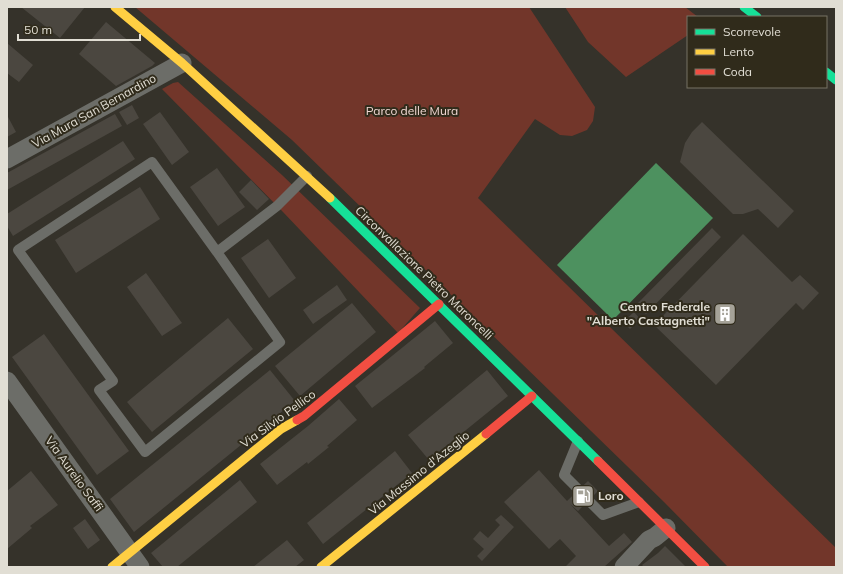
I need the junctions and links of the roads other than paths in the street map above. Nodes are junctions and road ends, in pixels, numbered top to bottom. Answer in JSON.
{"nodes":[{"id":1,"x":115,"y":7,"type":"edge"},
{"id":2,"x":744,"y":7,"type":"edge"},
{"id":3,"x":756,"y":16,"type":"edge"},
{"id":4,"x":182,"y":63,"type":"junction"},
{"id":5,"x":827,"y":73,"type":"edge"},
{"id":6,"x":836,"y":80,"type":"edge"},
{"id":7,"x":7,"y":159,"type":"edge"},
{"id":8,"x":307,"y":176,"type":"junction"},
{"id":9,"x":217,"y":252,"type":"junction"},
{"id":10,"x":439,"y":304,"type":"junction"},
{"id":11,"x":7,"y":381,"type":"edge"},
{"id":12,"x":532,"y":396,"type":"junction"},
{"id":13,"x":578,"y":441,"type":"junction"},
{"id":14,"x":579,"y":490,"type":"dead end"},
{"id":15,"x":588,"y":500,"type":"dead end"},
{"id":16,"x":639,"y":502,"type":"junction"},
{"id":17,"x":666,"y":528,"type":"junction"},
{"id":18,"x":135,"y":560,"type":"edge"},
{"id":19,"x":112,"y":567,"type":"edge"},
{"id":20,"x":321,"y":567,"type":"edge"},
{"id":21,"x":624,"y":567,"type":"edge"},
{"id":22,"x":705,"y":567,"type":"edge"}],
"edges":[{"from":1,"to":4,"type":"street","name":"Circonvallazione Pietro Maroncelli"},
{"from":2,"to":3,"type":"street"},
{"from":4,"to":7,"type":"street","name":"Via Mura San Bernardino"},
{"from":4,"to":8,"type":"street","name":"Circonvallazione Pietro Maroncelli"},
{"from":5,"to":6,"type":"street"},
{"from":8,"to":9,"type":"lane"},
{"from":8,"to":10,"type":"street","name":"Circonvallazione Pietro Maroncelli"},
{"from":9,"to":9,"type":"lane"},
{"from":10,"to":12,"type":"street","name":"Circonvallazione Pietro Maroncelli"},
{"from":10,"to":18,"type":"street","name":"Via Silvio Pellico"},
{"from":11,"to":18,"type":"street","name":"Via Aurelio Saffi"},
{"from":12,"to":13,"type":"street","name":"Circonvallazione Pietro Maroncelli"},
{"from":12,"to":20,"type":"street","name":"Via Massimo d'Azeglio"},
{"from":13,"to":14,"type":"lane"},
{"from":13,"to":16,"type":"street","name":"Circonvallazione Pietro Maroncelli"},
{"from":15,"to":16,"type":"lane"},
{"from":16,"to":17,"type":"street","name":"Circonvallazione Pietro Maroncelli"},
{"from":17,"to":21,"type":"street"},
{"from":17,"to":22,"type":"street","name":"Circonvallazione Pietro Maroncelli"},
{"from":18,"to":19,"type":"street","name":"Via Silvio Pellico"}]}
